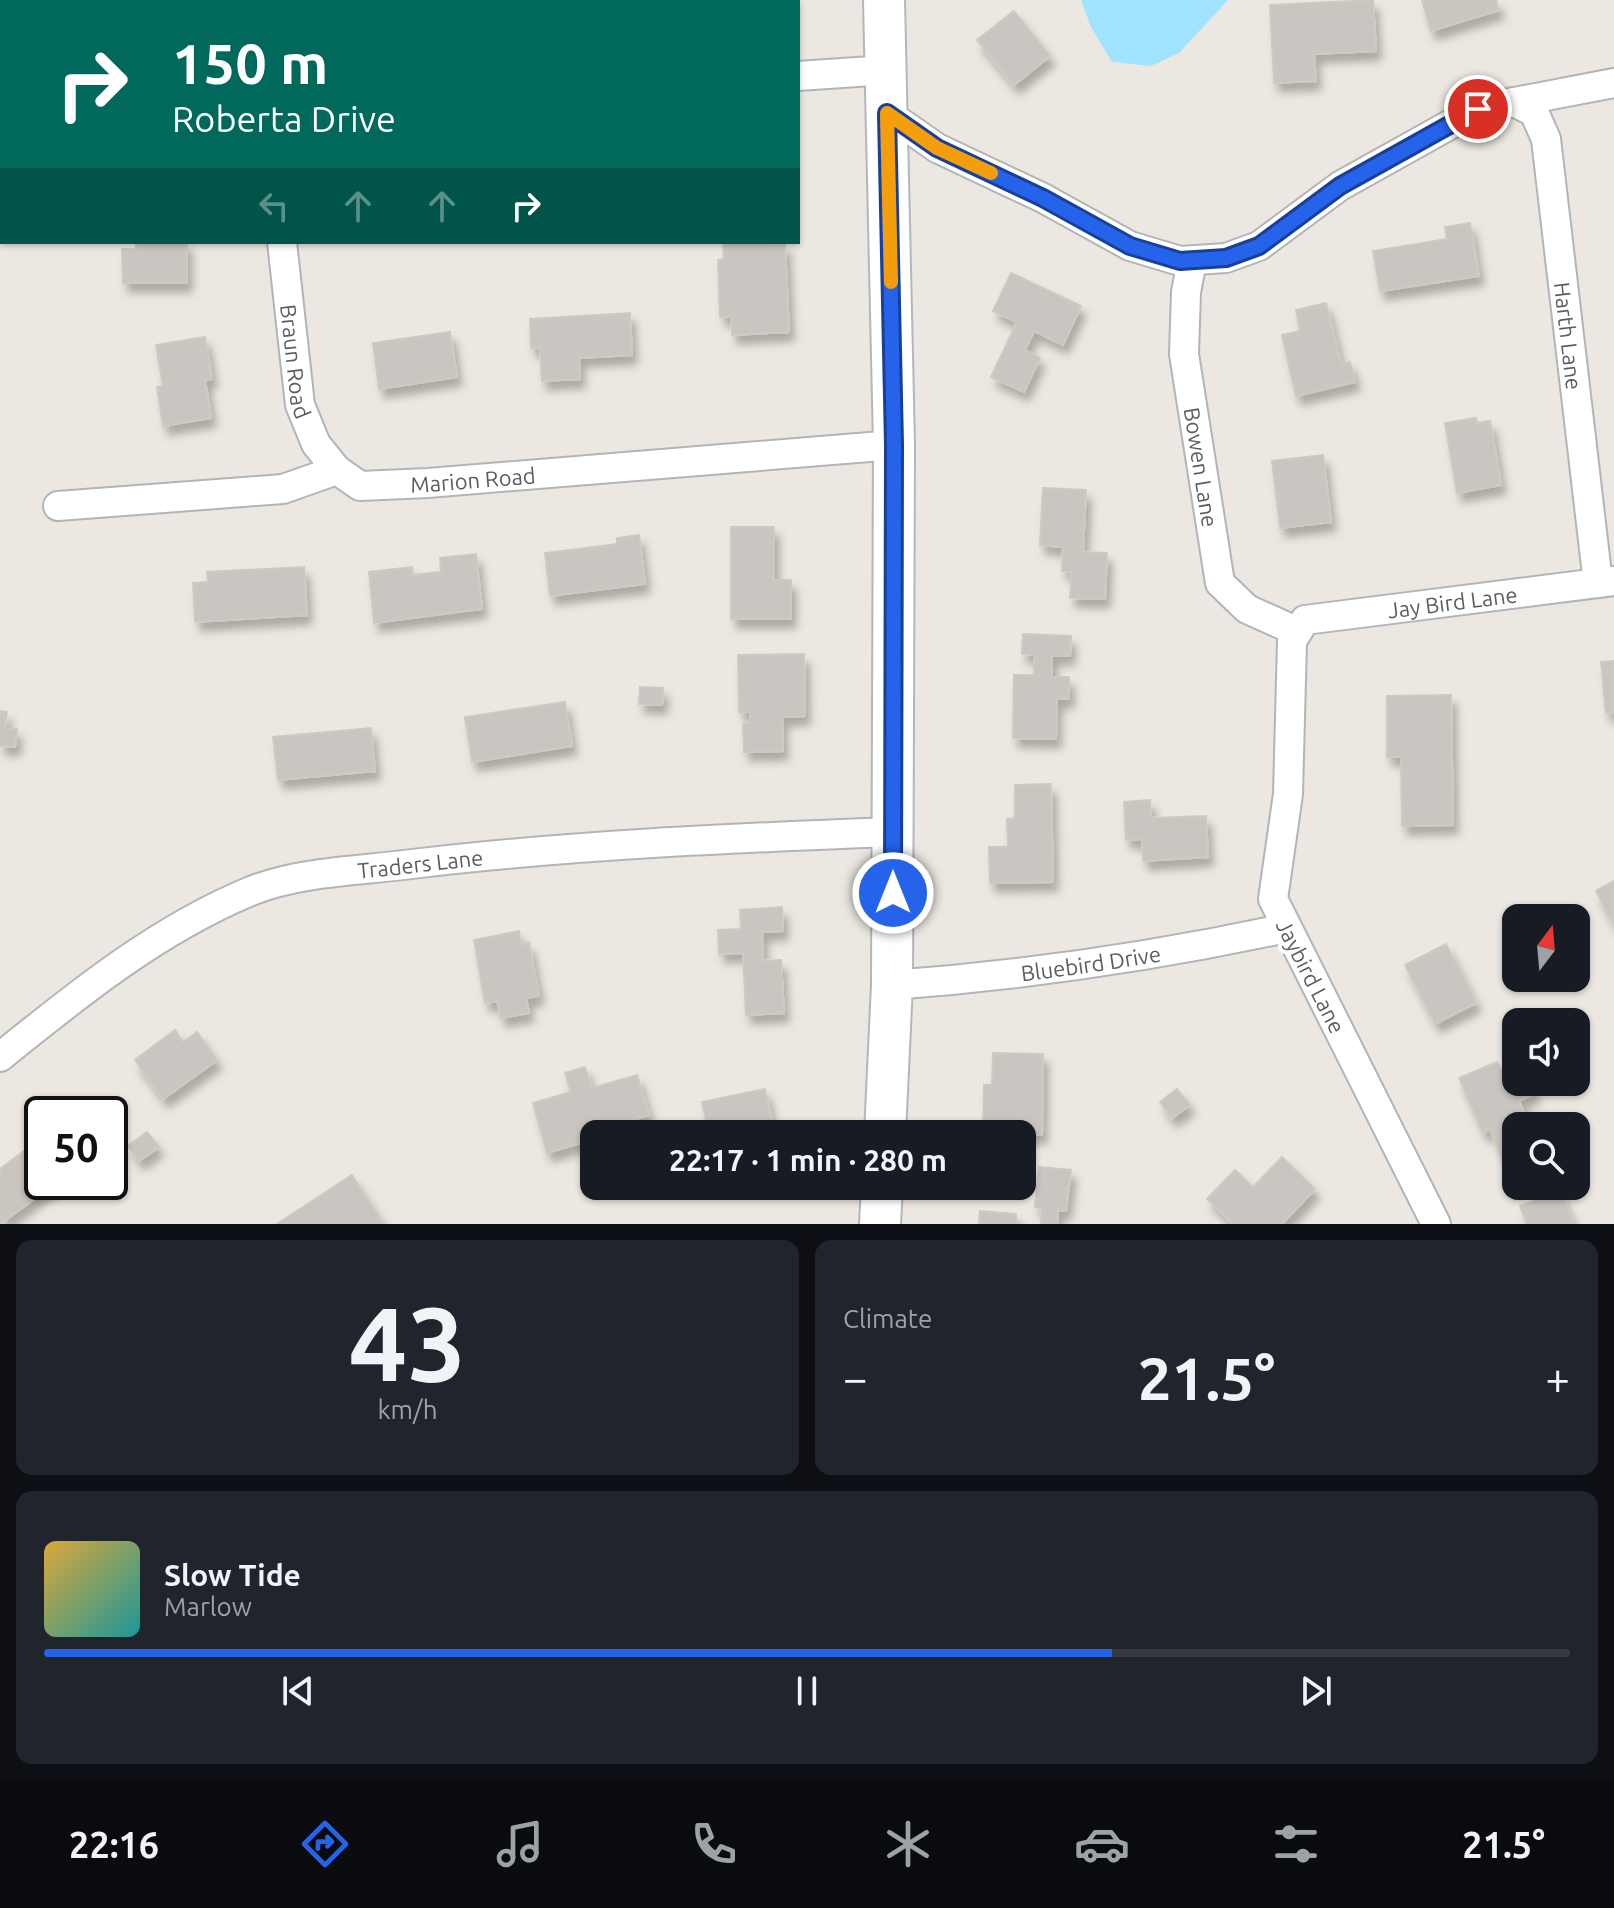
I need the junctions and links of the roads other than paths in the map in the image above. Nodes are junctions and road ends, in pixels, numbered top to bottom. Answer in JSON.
{"nodes":[{"id":1,"x":884,"y":0,"type":"edge"},
{"id":2,"x":886,"y":70,"type":"junction"},
{"id":3,"x":800,"y":76,"type":"edge"},
{"id":4,"x":1614,"y":83,"type":"edge"},
{"id":5,"x":1514,"y":102,"type":"junction"},
{"id":6,"x":887,"y":113,"type":"junction"},
{"id":7,"x":282,"y":244,"type":"edge"},
{"id":8,"x":1192,"y":261,"type":"junction"},
{"id":9,"x":894,"y":445,"type":"junction"},
{"id":10,"x":337,"y":470,"type":"junction"},
{"id":11,"x":58,"y":506,"type":"dead end"},
{"id":12,"x":1606,"y":582,"type":"edge"},
{"id":13,"x":1296,"y":631,"type":"junction"},
{"id":14,"x":894,"y":832,"type":"junction"},
{"id":15,"x":1286,"y":928,"type":"junction"},
{"id":16,"x":892,"y":985,"type":"junction"},
{"id":17,"x":0,"y":1057,"type":"edge"},
{"id":18,"x":886,"y":1120,"type":"edge"},
{"id":19,"x":881,"y":1200,"type":"edge"},
{"id":20,"x":1425,"y":1218,"type":"edge"},
{"id":21,"x":880,"y":1224,"type":"edge"}],
"edges":[{"from":1,"to":2,"type":"main road"},
{"from":2,"to":3,"type":"street"},
{"from":2,"to":6,"type":"main road"},
{"from":4,"to":5,"type":"street"},
{"from":5,"to":8,"type":"street"},
{"from":5,"to":12,"type":"street","name":"Harth Lane"},
{"from":6,"to":8,"type":"street"},
{"from":6,"to":9,"type":"main road"},
{"from":7,"to":10,"type":"street","name":"Braun Road"},
{"from":8,"to":13,"type":"street","name":"Bowen Lane"},
{"from":9,"to":10,"type":"street","name":"Marion Road"},
{"from":9,"to":14,"type":"main road"},
{"from":10,"to":11,"type":"street"},
{"from":12,"to":13,"type":"street","name":"Jay Bird Lane"},
{"from":13,"to":15,"type":"street","name":"Jaybird Lane"},
{"from":14,"to":16,"type":"main road"},
{"from":14,"to":17,"type":"street","name":"Traders Lane"},
{"from":15,"to":16,"type":"street","name":"Bluebird Drive"},
{"from":15,"to":20,"type":"street","name":"Jaybird Lane"},
{"from":16,"to":18,"type":"main road"},
{"from":19,"to":21,"type":"main road"}]}
